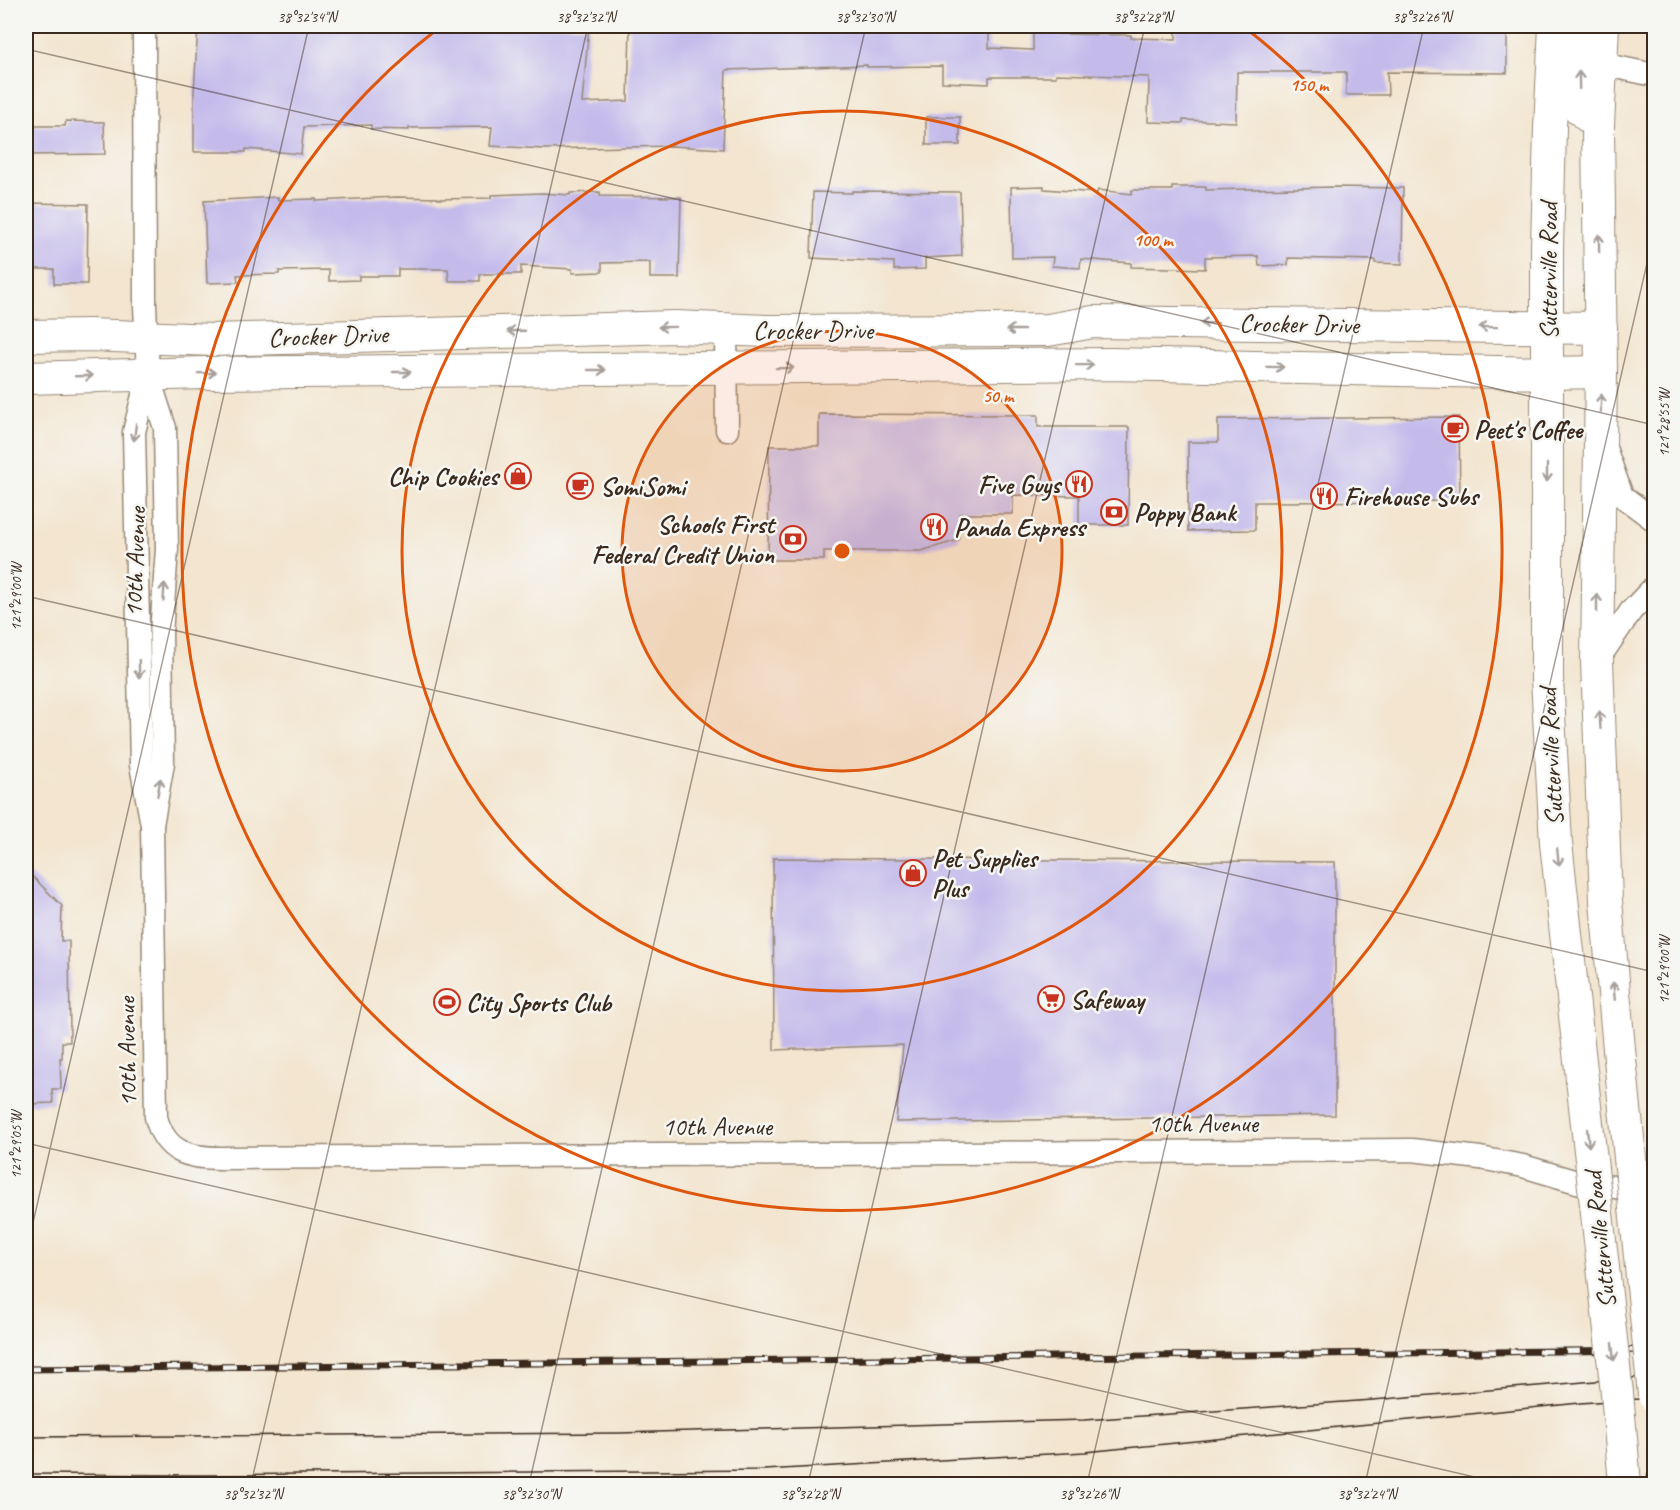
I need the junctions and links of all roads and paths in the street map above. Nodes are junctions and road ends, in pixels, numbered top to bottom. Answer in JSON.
{"nodes":[{"id":1,"x":144,"y":26,"type":"edge"},
{"id":2,"x":1555,"y":26,"type":"edge"},
{"id":3,"x":1578,"y":26,"type":"edge"},
{"id":4,"x":1603,"y":26,"type":"edge"},
{"id":5,"x":1602,"y":64,"type":"junction"},
{"id":6,"x":1654,"y":75,"type":"edge"},
{"id":7,"x":1598,"y":126,"type":"junction"},
{"id":8,"x":1546,"y":328,"type":"junction"},
{"id":9,"x":1601,"y":328,"type":"junction"},
{"id":10,"x":726,"y":329,"type":"junction"},
{"id":11,"x":26,"y":336,"type":"edge"},
{"id":12,"x":147,"y":337,"type":"junction"},
{"id":13,"x":726,"y":369,"type":"junction"},
{"id":14,"x":1601,"y":372,"type":"junction"},
{"id":15,"x":1548,"y":373,"type":"junction"},
{"id":16,"x":148,"y":375,"type":"junction"},
{"id":17,"x":26,"y":378,"type":"edge"},
{"id":18,"x":726,"y":430,"type":"dead end"},
{"id":19,"x":1600,"y":435,"type":"junction"},
{"id":20,"x":1654,"y":520,"type":"edge"},
{"id":21,"x":1654,"y":587,"type":"edge"},
{"id":22,"x":1597,"y":661,"type":"junction"},
{"id":23,"x":152,"y":825,"type":"junction"},
{"id":24,"x":1654,"y":1182,"type":"edge"},
{"id":25,"x":1654,"y":1395,"type":"edge"},
{"id":26,"x":1626,"y":1485,"type":"edge"}],
"edges":[{"from":1,"to":12,"type":"street","name":"10th Avenue"},
{"from":2,"to":8,"type":"street","name":"Sutterville Road"},
{"from":7,"to":3,"type":"street","one_way":true},
{"from":4,"to":5,"type":"street","name":"Sutterville Road"},
{"from":5,"to":6,"type":"street"},
{"from":5,"to":7,"type":"street","name":"Sutterville Road"},
{"from":9,"to":7,"type":"street","name":"Sutterville Road","one_way":true},
{"from":8,"to":9,"type":"street","name":"Crocker Drive"},
{"from":8,"to":10,"type":"street","name":"Crocker Drive","one_way":true},
{"from":8,"to":15,"type":"street","name":"Sutterville Road"},
{"from":9,"to":14,"type":"street","name":"Sutterville Road"},
{"from":10,"to":12,"type":"street","name":"Crocker Drive","one_way":true},
{"from":10,"to":13,"type":"street"},
{"from":11,"to":12,"type":"street","name":"Crocker Drive"},
{"from":12,"to":16,"type":"street","name":"10th Avenue"},
{"from":13,"to":15,"type":"street","name":"Crocker Drive","one_way":true},
{"from":16,"to":13,"type":"street","name":"Crocker Drive","one_way":true},
{"from":13,"to":18,"type":"street"},
{"from":14,"to":15,"type":"street","name":"Crocker Drive"},
{"from":19,"to":14,"type":"street","name":"Sutterville Road","one_way":true},
{"from":15,"to":26,"type":"street","name":"Sutterville Road","one_way":true,"bridge":true},
{"from":17,"to":16,"type":"street","name":"Crocker Drive","one_way":true},
{"from":16,"to":23,"type":"street","name":"10th Avenue","one_way":true},
{"from":23,"to":16,"type":"street","name":"10th Avenue","one_way":true},
{"from":19,"to":20,"type":"street"},
{"from":22,"to":19,"type":"street","name":"Sutterville Road","one_way":true},
{"from":21,"to":22,"type":"street"},
{"from":25,"to":22,"type":"street","name":"Sutterville Road","one_way":true,"bridge":true},
{"from":23,"to":24,"type":"street","name":"10th Avenue"}]}
